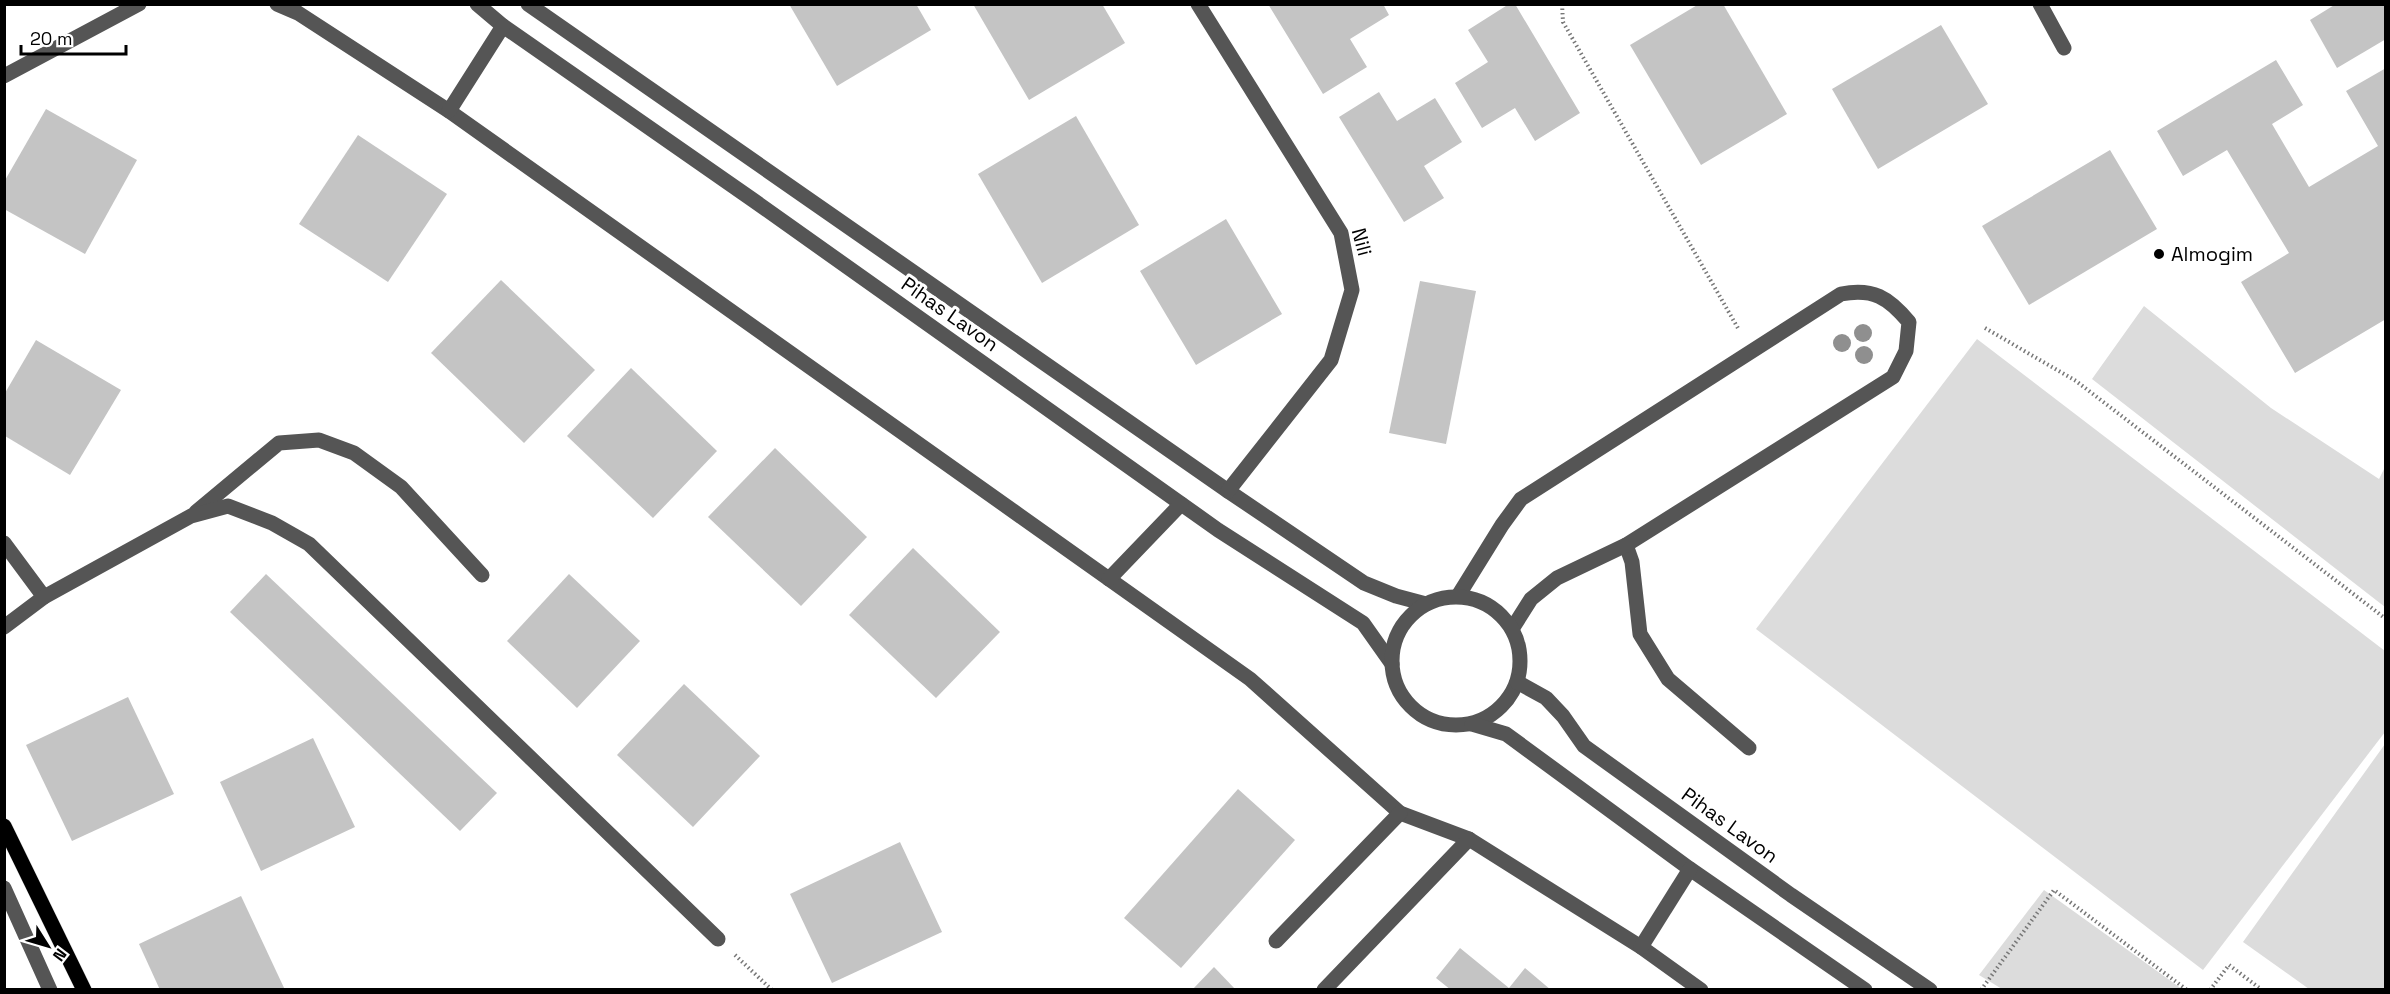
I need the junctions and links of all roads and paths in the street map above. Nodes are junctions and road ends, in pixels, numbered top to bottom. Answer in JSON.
{"nodes":[{"id":1,"x":140,"y":4,"type":"edge"},
{"id":2,"x":278,"y":4,"type":"edge"},
{"id":3,"x":477,"y":4,"type":"edge"},
{"id":4,"x":528,"y":4,"type":"edge"},
{"id":5,"x":1198,"y":4,"type":"edge"},
{"id":6,"x":1562,"y":4,"type":"edge"},
{"id":7,"x":2040,"y":4,"type":"edge"},
{"id":8,"x":503,"y":26,"type":"junction"},
{"id":9,"x":2064,"y":48,"type":"dead end"},
{"id":10,"x":4,"y":76,"type":"edge"},
{"id":11,"x":449,"y":111,"type":"junction"},
{"id":12,"x":1985,"y":328,"type":"dead end"},
{"id":13,"x":1751,"y":352,"type":"junction"},
{"id":14,"x":1228,"y":491,"type":"junction"},
{"id":15,"x":1181,"y":504,"type":"junction"},
{"id":16,"x":191,"y":516,"type":"junction"},
{"id":17,"x":4,"y":543,"type":"edge"},
{"id":18,"x":1626,"y":545,"type":"junction"},
{"id":19,"x":482,"y":575,"type":"dead end"},
{"id":20,"x":1109,"y":579,"type":"junction"},
{"id":21,"x":1458,"y":596,"type":"junction"},
{"id":22,"x":44,"y":597,"type":"junction"},
{"id":23,"x":1426,"y":604,"type":"junction"},
{"id":24,"x":2385,"y":619,"type":"edge"},
{"id":25,"x":4,"y":627,"type":"edge"},
{"id":26,"x":1512,"y":628,"type":"junction"},
{"id":27,"x":1392,"y":664,"type":"junction"},
{"id":28,"x":1517,"y":682,"type":"junction"},
{"id":29,"x":1472,"y":724,"type":"junction"},
{"id":30,"x":1749,"y":747,"type":"dead end"},
{"id":31,"x":1400,"y":813,"type":"junction"},
{"id":32,"x":4,"y":826,"type":"edge"},
{"id":33,"x":1470,"y":839,"type":"junction"},
{"id":34,"x":1690,"y":869,"type":"junction"},
{"id":35,"x":4,"y":888,"type":"edge"},
{"id":36,"x":718,"y":939,"type":"joint"},
{"id":37,"x":1276,"y":941,"type":"dead end"},
{"id":38,"x":1641,"y":947,"type":"junction"},
{"id":39,"x":50,"y":990,"type":"edge"},
{"id":40,"x":84,"y":990,"type":"edge"},
{"id":41,"x":772,"y":990,"type":"edge"},
{"id":42,"x":1324,"y":990,"type":"edge"},
{"id":43,"x":1701,"y":990,"type":"edge"},
{"id":44,"x":1865,"y":990,"type":"edge"},
{"id":45,"x":1930,"y":990,"type":"edge"},
{"id":46,"x":1981,"y":990,"type":"edge"},
{"id":47,"x":2187,"y":990,"type":"edge"},
{"id":48,"x":2210,"y":990,"type":"edge"},
{"id":49,"x":2262,"y":990,"type":"edge"}],
"edges":[{"from":1,"to":10,"type":"street"},
{"from":2,"to":11,"type":"street"},
{"from":3,"to":8,"type":"street","name":"Pihas Lavon"},
{"from":4,"to":14,"type":"street","name":"Pihas Lavon"},
{"from":5,"to":14,"type":"street","name":"Nili"},
{"from":6,"to":13,"type":"path"},
{"from":7,"to":9,"type":"street"},
{"from":8,"to":11,"type":"street"},
{"from":8,"to":15,"type":"street","name":"Pihas Lavon"},
{"from":11,"to":20,"type":"street"},
{"from":12,"to":24,"type":"path"},
{"from":13,"to":18,"type":"street"},
{"from":13,"to":21,"type":"street"},
{"from":14,"to":23,"type":"street","name":"Pihas Lavon"},
{"from":15,"to":20,"type":"street"},
{"from":15,"to":27,"type":"street","name":"Pihas Lavon"},
{"from":16,"to":19,"type":"street"},
{"from":16,"to":22,"type":"street"},
{"from":16,"to":36,"type":"street"},
{"from":17,"to":22,"type":"street"},
{"from":18,"to":26,"type":"street"},
{"from":18,"to":30,"type":"street"},
{"from":20,"to":31,"type":"street"},
{"from":21,"to":23,"type":"street"},
{"from":21,"to":26,"type":"street"},
{"from":22,"to":25,"type":"street"},
{"from":23,"to":27,"type":"street"},
{"from":26,"to":28,"type":"street"},
{"from":27,"to":29,"type":"street"},
{"from":28,"to":29,"type":"street"},
{"from":28,"to":45,"type":"street","name":"Pihas Lavon"},
{"from":29,"to":34,"type":"street"},
{"from":31,"to":33,"type":"street"},
{"from":31,"to":37,"type":"street"},
{"from":32,"to":40,"type":"main road"},
{"from":33,"to":38,"type":"street"},
{"from":33,"to":42,"type":"street"},
{"from":34,"to":38,"type":"street"},
{"from":34,"to":44,"type":"street"},
{"from":35,"to":39,"type":"street"},
{"from":36,"to":41,"type":"path"},
{"from":38,"to":43,"type":"street"},
{"from":46,"to":47,"type":"path"},
{"from":48,"to":49,"type":"path"}]}
